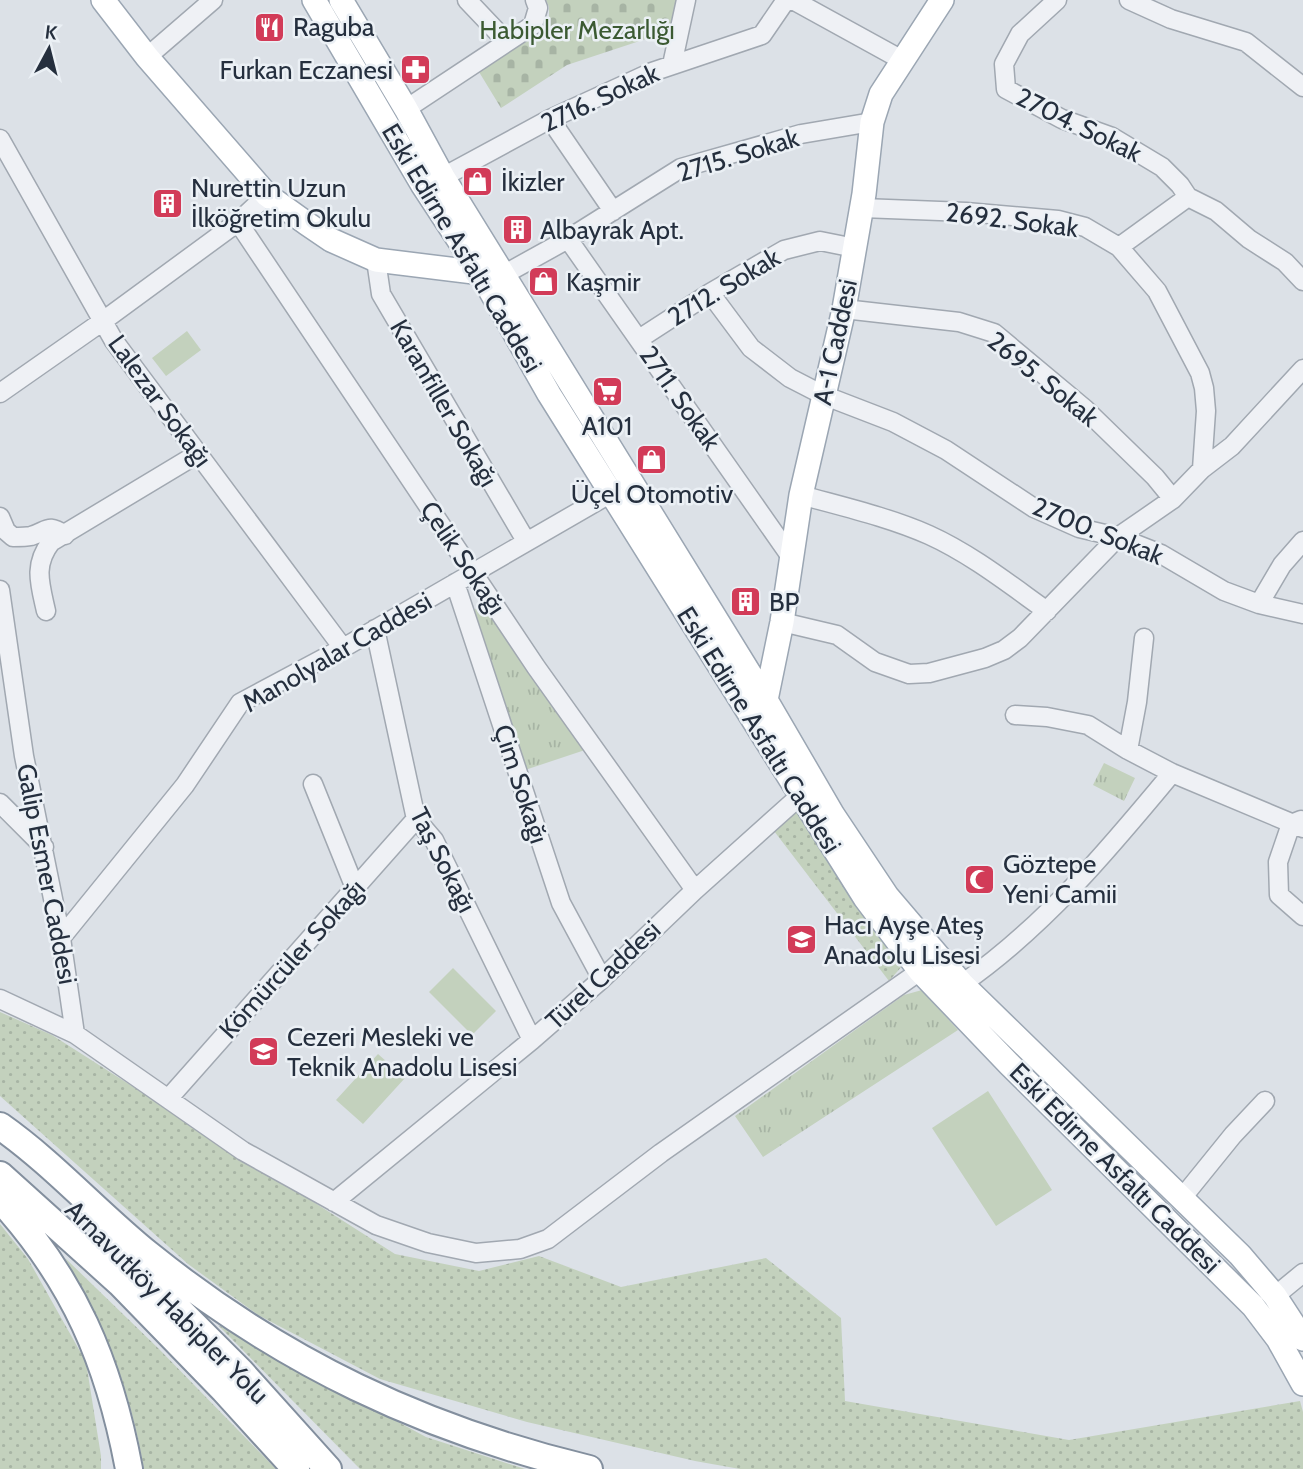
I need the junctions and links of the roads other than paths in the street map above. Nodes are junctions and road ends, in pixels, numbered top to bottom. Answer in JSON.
{"nodes":[{"id":1,"x":103,"y":0,"type":"edge"},
{"id":2,"x":213,"y":0,"type":"edge"},
{"id":3,"x":314,"y":0,"type":"edge"},
{"id":4,"x":341,"y":0,"type":"edge"},
{"id":5,"x":467,"y":0,"type":"edge"},
{"id":6,"x":535,"y":0,"type":"edge"},
{"id":7,"x":686,"y":0,"type":"edge"},
{"id":8,"x":786,"y":0,"type":"edge"},
{"id":9,"x":793,"y":0,"type":"edge"},
{"id":10,"x":942,"y":0,"type":"edge"},
{"id":11,"x":1058,"y":0,"type":"edge"},
{"id":12,"x":1129,"y":0,"type":"edge"},
{"id":13,"x":506,"y":41,"type":"junction"},
{"id":14,"x":147,"y":57,"type":"junction"},
{"id":15,"x":902,"y":60,"type":"junction"},
{"id":16,"x":672,"y":65,"type":"junction"},
{"id":17,"x":1303,"y":87,"type":"edge"},
{"id":18,"x":406,"y":109,"type":"junction"},
{"id":19,"x":550,"y":119,"type":"junction"},
{"id":20,"x":872,"y":122,"type":"junction"},
{"id":21,"x":0,"y":139,"type":"edge"},
{"id":22,"x":443,"y":177,"type":"junction"},
{"id":23,"x":267,"y":195,"type":"junction"},
{"id":24,"x":1188,"y":197,"type":"junction"},
{"id":25,"x":862,"y":208,"type":"junction"},
{"id":26,"x":613,"y":211,"type":"junction"},
{"id":27,"x":238,"y":222,"type":"junction"},
{"id":28,"x":568,"y":239,"type":"junction"},
{"id":29,"x":855,"y":247,"type":"junction"},
{"id":30,"x":1119,"y":247,"type":"junction"},
{"id":31,"x":376,"y":260,"type":"junction"},
{"id":32,"x":492,"y":274,"type":"junction"},
{"id":33,"x":1303,"y":281,"type":"edge"},
{"id":34,"x":710,"y":293,"type":"junction"},
{"id":35,"x":844,"y":309,"type":"junction"},
{"id":36,"x":103,"y":321,"type":"junction"},
{"id":37,"x":639,"y":340,"type":"junction"},
{"id":38,"x":1303,"y":369,"type":"edge"},
{"id":39,"x":0,"y":393,"type":"edge"},
{"id":40,"x":823,"y":395,"type":"junction"},
{"id":41,"x":199,"y":453,"type":"junction"},
{"id":42,"x":1202,"y":469,"type":"junction"},
{"id":43,"x":613,"y":492,"type":"junction"},
{"id":44,"x":801,"y":495,"type":"junction"},
{"id":45,"x":1173,"y":499,"type":"junction"},
{"id":46,"x":0,"y":517,"type":"edge"},
{"id":47,"x":65,"y":535,"type":"junction"},
{"id":48,"x":1118,"y":537,"type":"junction"},
{"id":49,"x":526,"y":541,"type":"junction"},
{"id":50,"x":1303,"y":541,"type":"edge"},
{"id":51,"x":791,"y":557,"type":"junction"},
{"id":52,"x":473,"y":572,"type":"junction"},
{"id":53,"x":455,"y":583,"type":"junction"},
{"id":54,"x":0,"y":590,"type":"edge"},
{"id":55,"x":1259,"y":604,"type":"junction"},
{"id":56,"x":46,"y":611,"type":"dead end"},
{"id":57,"x":1046,"y":611,"type":"junction"},
{"id":58,"x":1303,"y":614,"type":"edge"},
{"id":59,"x":782,"y":622,"type":"junction"},
{"id":60,"x":374,"y":629,"type":"junction"},
{"id":61,"x":1144,"y":638,"type":"dead end"},
{"id":62,"x":343,"y":648,"type":"junction"},
{"id":63,"x":757,"y":705,"type":"junction"},
{"id":64,"x":1015,"y":715,"type":"dead end"},
{"id":65,"x":1128,"y":750,"type":"junction"},
{"id":66,"x":1172,"y":773,"type":"junction"},
{"id":67,"x":313,"y":784,"type":"dead end"},
{"id":68,"x":801,"y":795,"type":"junction"},
{"id":69,"x":0,"y":803,"type":"edge"},
{"id":70,"x":416,"y":819,"type":"junction"},
{"id":71,"x":1299,"y":824,"type":"edge"},
{"id":72,"x":44,"y":847,"type":"junction"},
{"id":73,"x":355,"y":888,"type":"junction"},
{"id":74,"x":695,"y":890,"type":"junction"},
{"id":75,"x":1303,"y":916,"type":"edge"},
{"id":76,"x":61,"y":937,"type":"junction"},
{"id":77,"x":920,"y":971,"type":"junction"},
{"id":78,"x":602,"y":979,"type":"junction"},
{"id":79,"x":962,"y":984,"type":"junction"},
{"id":80,"x":0,"y":999,"type":"edge"},
{"id":81,"x":75,"y":1034,"type":"junction"},
{"id":82,"x":532,"y":1040,"type":"junction"},
{"id":83,"x":168,"y":1099,"type":"junction"},
{"id":84,"x":1265,"y":1101,"type":"dead end"},
{"id":85,"x":0,"y":1126,"type":"edge"},
{"id":86,"x":0,"y":1140,"type":"edge"},
{"id":87,"x":0,"y":1175,"type":"edge"},
{"id":88,"x":1182,"y":1198,"type":"junction"},
{"id":89,"x":0,"y":1199,"type":"edge"},
{"id":90,"x":334,"y":1202,"type":"junction"},
{"id":91,"x":1303,"y":1273,"type":"edge"},
{"id":92,"x":1275,"y":1296,"type":"junction"},
{"id":93,"x":1303,"y":1339,"type":"edge"},
{"id":94,"x":98,"y":1351,"type":"junction"},
{"id":95,"x":1303,"y":1384,"type":"edge"},
{"id":96,"x":114,"y":1469,"type":"edge"},
{"id":97,"x":129,"y":1469,"type":"edge"},
{"id":98,"x":296,"y":1469,"type":"edge"},
{"id":99,"x":328,"y":1469,"type":"edge"},
{"id":100,"x":589,"y":1469,"type":"edge"}],
"edges":[{"from":1,"to":14,"type":"main road"},
{"from":2,"to":14,"type":"street"},
{"from":3,"to":32,"type":"main road","name":"Eski Edirne Asfaltı Caddesi"},
{"from":4,"to":18,"type":"main road","name":"Eski Edirne Asfaltı Caddesi"},
{"from":5,"to":13,"type":"street"},
{"from":6,"to":13,"type":"street"},
{"from":7,"to":16,"type":"street"},
{"from":8,"to":16,"type":"street","name":"2716. Sokak"},
{"from":9,"to":15,"type":"street"},
{"from":10,"to":15,"type":"main road","name":"A-1 Caddesi"},
{"from":11,"to":24,"type":"street","name":"2704. Sokak"},
{"from":12,"to":17,"type":"street"},
{"from":13,"to":18,"type":"street"},
{"from":14,"to":23,"type":"main road"},
{"from":15,"to":20,"type":"main road","name":"A-1 Caddesi"},
{"from":16,"to":19,"type":"street","name":"2716. Sokak"},
{"from":18,"to":22,"type":"main road","name":"Eski Edirne Asfaltı Caddesi"},
{"from":19,"to":22,"type":"street","name":"2716. Sokak"},
{"from":19,"to":26,"type":"street"},
{"from":20,"to":25,"type":"main road","name":"A-1 Caddesi"},
{"from":20,"to":26,"type":"street","name":"2715. Sokak"},
{"from":21,"to":36,"type":"street","name":"Lalezar Sokağı"},
{"from":22,"to":32,"type":"main road","name":"Eski Edirne Asfaltı Caddesi"},
{"from":23,"to":27,"type":"street"},
{"from":23,"to":31,"type":"main road"},
{"from":24,"to":30,"type":"street"},
{"from":24,"to":33,"type":"street","name":"2704. Sokak"},
{"from":25,"to":29,"type":"main road","name":"A-1 Caddesi"},
{"from":25,"to":30,"type":"street","name":"2692. Sokak"},
{"from":26,"to":28,"type":"street","name":"2715. Sokak"},
{"from":27,"to":36,"type":"street"},
{"from":27,"to":52,"type":"street","name":"Çelik Sokağı"},
{"from":28,"to":32,"type":"street","name":"2715. Sokak"},
{"from":28,"to":37,"type":"street","name":"2711. Sokak"},
{"from":29,"to":34,"type":"street","name":"2712. Sokak"},
{"from":29,"to":35,"type":"main road","name":"A-1 Caddesi"},
{"from":30,"to":42,"type":"street","name":"2692. Sokak"},
{"from":31,"to":32,"type":"main road"},
{"from":31,"to":49,"type":"street","name":"Karanfiller Sokağı"},
{"from":32,"to":43,"type":"main road","name":"Eski Edirne Asfaltı Caddesi"},
{"from":32,"to":63,"type":"main road","name":"Eski Edirne Asfaltı Caddesi"},
{"from":34,"to":37,"type":"street","name":"2712. Sokak"},
{"from":34,"to":40,"type":"street","name":"2700. Sokak"},
{"from":35,"to":40,"type":"main road","name":"A-1 Caddesi"},
{"from":35,"to":45,"type":"street","name":"2695. Sokak"},
{"from":36,"to":39,"type":"street"},
{"from":36,"to":41,"type":"street","name":"Lalezar Sokağı"},
{"from":37,"to":51,"type":"street","name":"2711. Sokak"},
{"from":38,"to":42,"type":"street"},
{"from":40,"to":44,"type":"main road","name":"A-1 Caddesi"},
{"from":40,"to":48,"type":"street","name":"2700. Sokak"},
{"from":41,"to":47,"type":"street"},
{"from":41,"to":62,"type":"street","name":"Lalezar Sokağı"},
{"from":42,"to":45,"type":"street"},
{"from":43,"to":49,"type":"street","name":"Manolyalar Caddesi"},
{"from":43,"to":63,"type":"main road","name":"Eski Edirne Asfaltı Caddesi"},
{"from":44,"to":51,"type":"main road","name":"A-1 Caddesi"},
{"from":44,"to":57,"type":"street"},
{"from":45,"to":48,"type":"street"},
{"from":46,"to":47,"type":"street"},
{"from":47,"to":56,"type":"street"},
{"from":48,"to":55,"type":"street","name":"2700. Sokak"},
{"from":48,"to":57,"type":"street"},
{"from":49,"to":52,"type":"street","name":"Manolyalar Caddesi"},
{"from":50,"to":55,"type":"street"},
{"from":51,"to":59,"type":"main road","name":"A-1 Caddesi"},
{"from":52,"to":53,"type":"street","name":"Manolyalar Caddesi"},
{"from":52,"to":74,"type":"street","name":"Çelik Sokağı"},
{"from":53,"to":60,"type":"street","name":"Manolyalar Caddesi"},
{"from":53,"to":78,"type":"street","name":"Çim Sokağı"},
{"from":54,"to":72,"type":"street","name":"Galip Esmer Caddesi"},
{"from":55,"to":58,"type":"street","name":"2700. Sokak"},
{"from":57,"to":59,"type":"street"},
{"from":59,"to":63,"type":"main road","name":"A-1 Caddesi"},
{"from":60,"to":62,"type":"street","name":"Manolyalar Caddesi"},
{"from":60,"to":70,"type":"street","name":"Taş Sokağı"},
{"from":61,"to":65,"type":"street"},
{"from":62,"to":76,"type":"street","name":"Manolyalar Caddesi"},
{"from":63,"to":68,"type":"main road","name":"Eski Edirne Asfaltı Caddesi"},
{"from":63,"to":79,"type":"main road","name":"Eski Edirne Asfaltı Caddesi"},
{"from":64,"to":65,"type":"street"},
{"from":65,"to":66,"type":"street"},
{"from":66,"to":71,"type":"street"},
{"from":66,"to":79,"type":"street"},
{"from":67,"to":73,"type":"street"},
{"from":68,"to":74,"type":"street","name":"Türel Caddesi"},
{"from":68,"to":77,"type":"main road","name":"Eski Edirne Asfaltı Caddesi"},
{"from":69,"to":72,"type":"street"},
{"from":70,"to":73,"type":"street","name":"Kömürcüler Sokağı"},
{"from":70,"to":82,"type":"street","name":"Taş Sokağı"},
{"from":71,"to":75,"type":"street"},
{"from":72,"to":76,"type":"street","name":"Galip Esmer Caddesi"},
{"from":73,"to":83,"type":"street","name":"Kömürcüler Sokağı"},
{"from":74,"to":78,"type":"street","name":"Türel Caddesi"},
{"from":76,"to":81,"type":"street","name":"Galip Esmer Caddesi"},
{"from":77,"to":90,"type":"street"},
{"from":77,"to":95,"type":"main road","name":"Eski Edirne Asfaltı Caddesi"},
{"from":78,"to":82,"type":"street","name":"Türel Caddesi"},
{"from":79,"to":88,"type":"main road","name":"Eski Edirne Asfaltı Caddesi"},
{"from":80,"to":81,"type":"street"},
{"from":81,"to":83,"type":"street"},
{"from":82,"to":90,"type":"street","name":"Türel Caddesi"},
{"from":83,"to":90,"type":"street"},
{"from":84,"to":88,"type":"street"},
{"from":85,"to":100,"type":"highway"},
{"from":86,"to":99,"type":"highway","name":"Arnavutköy Habipler Yolu"},
{"from":87,"to":98,"type":"highway","name":"Arnavutköy Habipler Yolu"},
{"from":88,"to":92,"type":"main road","name":"Eski Edirne Asfaltı Caddesi"},
{"from":89,"to":94,"type":"highway"},
{"from":91,"to":92,"type":"street"},
{"from":92,"to":93,"type":"main road","name":"Eski Edirne Asfaltı Caddesi"},
{"from":94,"to":96,"type":"highway"},
{"from":94,"to":97,"type":"highway"}]}
